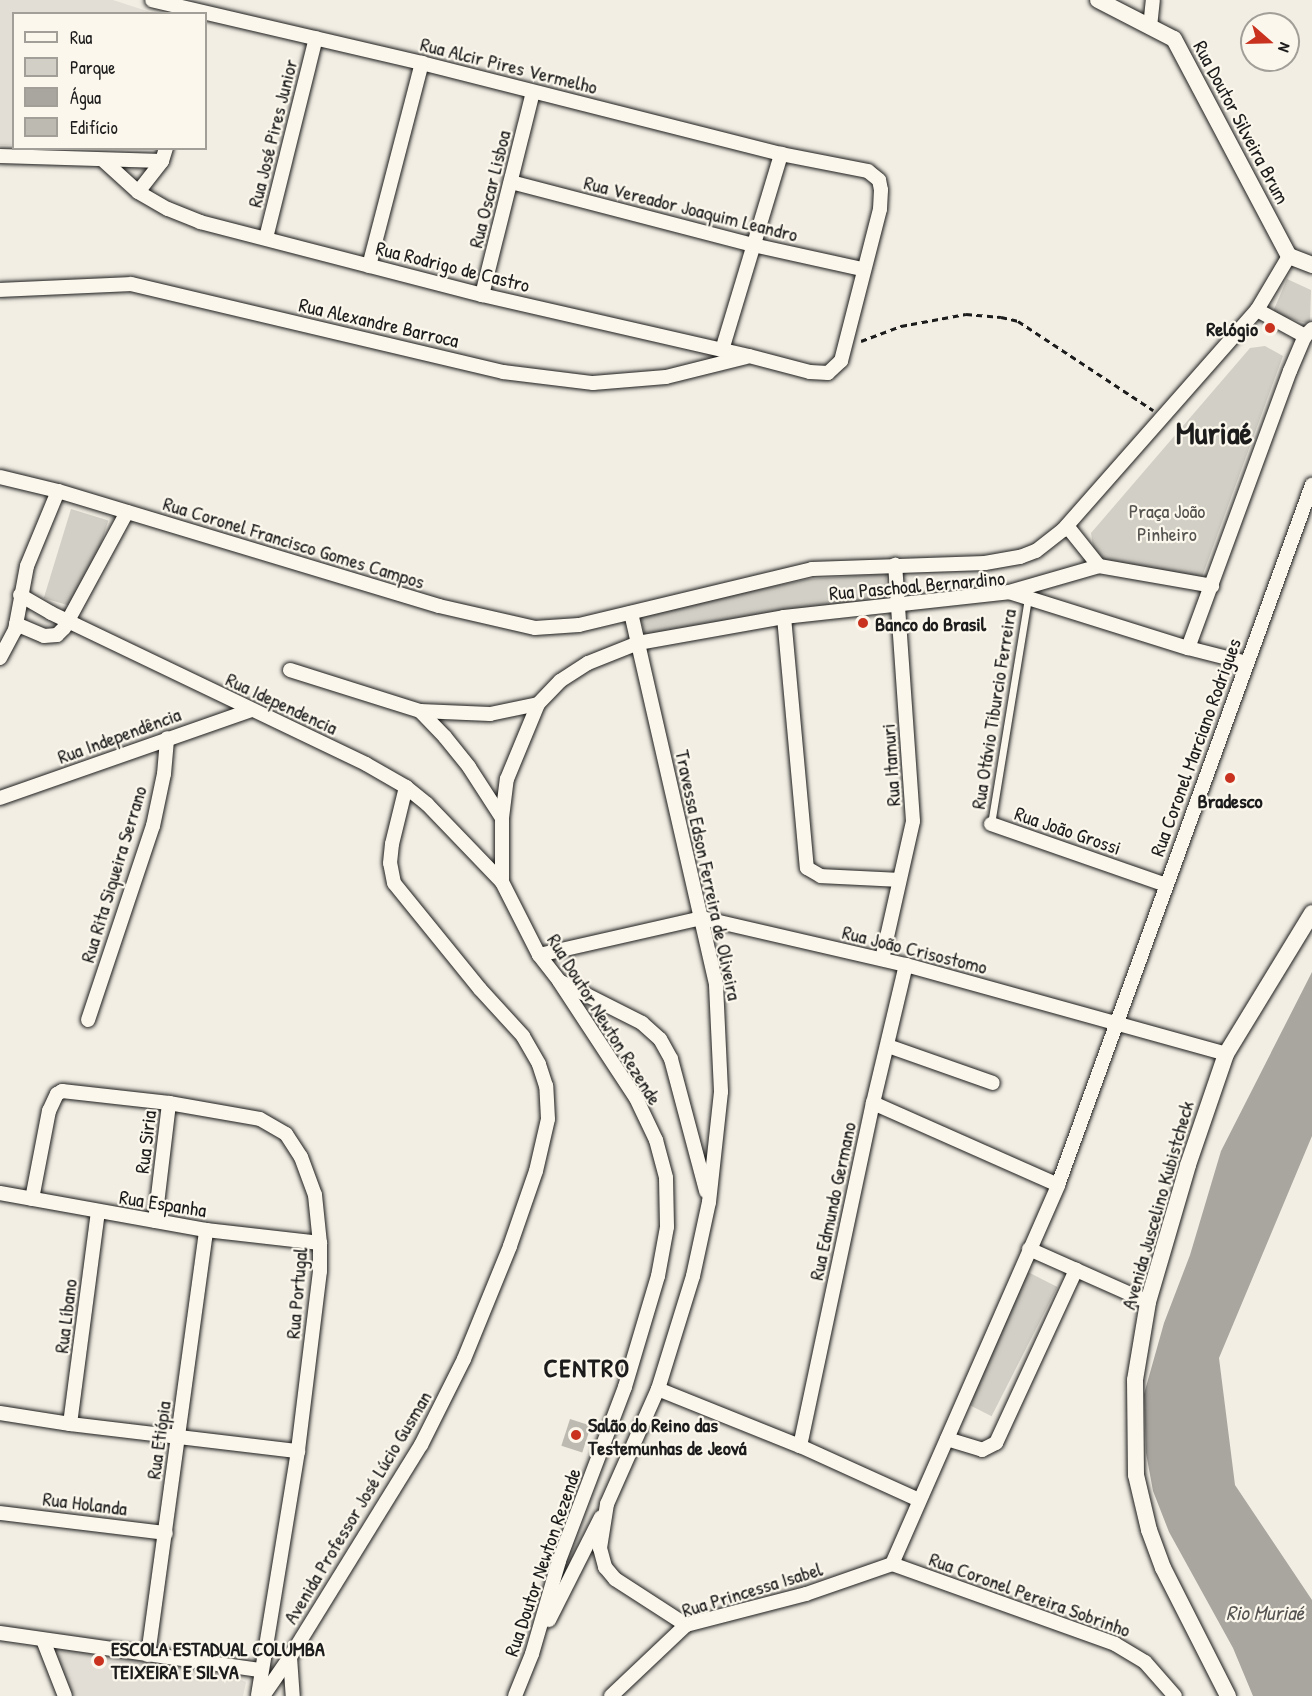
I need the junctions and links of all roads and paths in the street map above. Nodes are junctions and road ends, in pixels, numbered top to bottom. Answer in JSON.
{"nodes":[{"id":1,"x":152,"y":0,"type":"edge"},
{"id":2,"x":1098,"y":0,"type":"edge"},
{"id":3,"x":1153,"y":0,"type":"edge"},
{"id":4,"x":1123,"y":6,"type":"edge"},
{"id":5,"x":199,"y":12,"type":"edge"},
{"id":6,"x":207,"y":14,"type":"edge"},
{"id":7,"x":1150,"y":27,"type":"junction"},
{"id":8,"x":316,"y":38,"type":"junction"},
{"id":9,"x":422,"y":63,"type":"junction"},
{"id":10,"x":532,"y":92,"type":"junction"},
{"id":11,"x":781,"y":154,"type":"junction"},
{"id":12,"x":164,"y":155,"type":"edge"},
{"id":13,"x":0,"y":156,"type":"edge"},
{"id":14,"x":103,"y":160,"type":"junction"},
{"id":15,"x":511,"y":182,"type":"junction"},
{"id":16,"x":138,"y":192,"type":"junction"},
{"id":17,"x":266,"y":238,"type":"junction"},
{"id":18,"x":753,"y":245,"type":"junction"},
{"id":19,"x":1289,"y":256,"type":"junction"},
{"id":20,"x":1312,"y":265,"type":"edge"},
{"id":21,"x":369,"y":266,"type":"junction"},
{"id":22,"x":862,"y":269,"type":"junction"},
{"id":23,"x":0,"y":290,"type":"edge"},
{"id":24,"x":482,"y":295,"type":"junction"},
{"id":25,"x":1257,"y":310,"type":"junction"},
{"id":26,"x":1309,"y":333,"type":"edge"},
{"id":27,"x":845,"y":346,"type":"junction"},
{"id":28,"x":722,"y":350,"type":"junction"},
{"id":29,"x":749,"y":356,"type":"junction"},
{"id":30,"x":1162,"y":416,"type":"junction"},
{"id":31,"x":0,"y":477,"type":"edge"},
{"id":32,"x":1312,"y":485,"type":"edge"},
{"id":33,"x":58,"y":491,"type":"junction"},
{"id":34,"x":127,"y":512,"type":"junction"},
{"id":35,"x":1067,"y":526,"type":"junction"},
{"id":36,"x":895,"y":565,"type":"junction"},
{"id":37,"x":1099,"y":566,"type":"junction"},
{"id":38,"x":1212,"y":586,"type":"junction"},
{"id":39,"x":1009,"y":592,"type":"junction"},
{"id":40,"x":20,"y":595,"type":"junction"},
{"id":41,"x":1028,"y":599,"type":"junction"},
{"id":42,"x":898,"y":606,"type":"junction"},
{"id":43,"x":631,"y":613,"type":"junction"},
{"id":44,"x":784,"y":617,"type":"junction"},
{"id":45,"x":69,"y":621,"type":"junction"},
{"id":46,"x":16,"y":624,"type":"junction"},
{"id":47,"x":579,"y":625,"type":"joint"},
{"id":48,"x":638,"y":643,"type":"junction"},
{"id":49,"x":1188,"y":648,"type":"junction"},
{"id":50,"x":0,"y":658,"type":"edge"},
{"id":51,"x":1247,"y":663,"type":"junction"},
{"id":52,"x":290,"y":670,"type":"dead end"},
{"id":53,"x":538,"y":705,"type":"junction"},
{"id":54,"x":251,"y":710,"type":"junction"},
{"id":55,"x":420,"y":711,"type":"junction"},
{"id":56,"x":167,"y":738,"type":"junction"},
{"id":57,"x":406,"y":787,"type":"junction"},
{"id":58,"x":0,"y":798,"type":"edge"},
{"id":59,"x":502,"y":818,"type":"junction"},
{"id":60,"x":991,"y":824,"type":"joint"},
{"id":61,"x":899,"y":880,"type":"junction"},
{"id":62,"x":502,"y":882,"type":"junction"},
{"id":63,"x":1166,"y":885,"type":"junction"},
{"id":64,"x":1312,"y":913,"type":"edge"},
{"id":65,"x":702,"y":918,"type":"junction"},
{"id":66,"x":539,"y":956,"type":"junction"},
{"id":67,"x":882,"y":959,"type":"junction"},
{"id":68,"x":906,"y":965,"type":"junction"},
{"id":69,"x":559,"y":981,"type":"junction"},
{"id":70,"x":88,"y":1020,"type":"dead end"},
{"id":71,"x":1116,"y":1023,"type":"junction"},
{"id":72,"x":888,"y":1046,"type":"junction"},
{"id":73,"x":1226,"y":1054,"type":"junction"},
{"id":74,"x":993,"y":1083,"type":"dead end"},
{"id":75,"x":170,"y":1103,"type":"junction"},
{"id":76,"x":873,"y":1103,"type":"junction"},
{"id":77,"x":1058,"y":1185,"type":"junction"},
{"id":78,"x":0,"y":1193,"type":"edge"},
{"id":79,"x":32,"y":1198,"type":"junction"},
{"id":80,"x":709,"y":1202,"type":"junction"},
{"id":81,"x":98,"y":1212,"type":"junction"},
{"id":82,"x":154,"y":1221,"type":"junction"},
{"id":83,"x":206,"y":1230,"type":"junction"},
{"id":84,"x":321,"y":1244,"type":"junction"},
{"id":85,"x":1029,"y":1249,"type":"junction"},
{"id":86,"x":1076,"y":1270,"type":"junction"},
{"id":87,"x":1148,"y":1302,"type":"junction"},
{"id":88,"x":658,"y":1389,"type":"junction"},
{"id":89,"x":0,"y":1413,"type":"edge"},
{"id":90,"x":70,"y":1424,"type":"junction"},
{"id":91,"x":179,"y":1435,"type":"junction"},
{"id":92,"x":947,"y":1439,"type":"junction"},
{"id":93,"x":800,"y":1446,"type":"junction"},
{"id":94,"x":298,"y":1451,"type":"junction"},
{"id":95,"x":919,"y":1500,"type":"junction"},
{"id":96,"x":607,"y":1504,"type":"junction"},
{"id":97,"x":0,"y":1513,"type":"edge"},
{"id":98,"x":165,"y":1533,"type":"junction"},
{"id":99,"x":892,"y":1564,"type":"junction"},
{"id":100,"x":686,"y":1625,"type":"junction"},
{"id":101,"x":0,"y":1633,"type":"edge"},
{"id":102,"x":43,"y":1640,"type":"junction"},
{"id":103,"x":532,"y":1654,"type":"junction"},
{"id":104,"x":148,"y":1655,"type":"junction"},
{"id":105,"x":290,"y":1658,"type":"junction"},
{"id":106,"x":261,"y":1670,"type":"junction"},
{"id":107,"x":65,"y":1696,"type":"edge"},
{"id":108,"x":260,"y":1696,"type":"edge"},
{"id":109,"x":293,"y":1696,"type":"edge"},
{"id":110,"x":515,"y":1696,"type":"edge"},
{"id":111,"x":611,"y":1696,"type":"edge"},
{"id":112,"x":1174,"y":1696,"type":"edge"},
{"id":113,"x":1228,"y":1696,"type":"edge"}],
"edges":[{"from":1,"to":5,"type":"street","name":"Rua Alcir Pires Vermelho"},
{"from":2,"to":4,"type":"street"},
{"from":3,"to":7,"type":"street"},
{"from":4,"to":7,"type":"street"},
{"from":6,"to":8,"type":"street","name":"Rua Alcir Pires Vermelho"},
{"from":7,"to":19,"type":"street","name":"Rua Doutor Silveira Brum"},
{"from":8,"to":9,"type":"street","name":"Rua Alcir Pires Vermelho"},
{"from":8,"to":17,"type":"street","name":"Rua José Pires Junior"},
{"from":9,"to":10,"type":"street","name":"Rua Alcir Pires Vermelho"},
{"from":9,"to":21,"type":"street"},
{"from":10,"to":11,"type":"street","name":"Rua Alcir Pires Vermelho"},
{"from":10,"to":15,"type":"street","name":"Rua Oscar Lisboa"},
{"from":11,"to":18,"type":"street"},
{"from":11,"to":22,"type":"street","name":"Rua Alcir Pires Vermelho"},
{"from":12,"to":14,"type":"street"},
{"from":12,"to":16,"type":"street"},
{"from":13,"to":14,"type":"street"},
{"from":14,"to":16,"type":"street","name":"Rua Rodrigo de Castro"},
{"from":15,"to":18,"type":"street","name":"Rua Vereador Joaquim Leandro"},
{"from":15,"to":24,"type":"street","name":"Rua Oscar Lisboa"},
{"from":16,"to":17,"type":"street","name":"Rua Rodrigo de Castro"},
{"from":17,"to":21,"type":"street","name":"Rua Rodrigo de Castro"},
{"from":18,"to":22,"type":"street","name":"Rua Vereador Joaquim Leandro"},
{"from":18,"to":28,"type":"street"},
{"from":19,"to":20,"type":"street"},
{"from":19,"to":25,"type":"street"},
{"from":21,"to":24,"type":"street","name":"Rua Rodrigo de Castro"},
{"from":22,"to":27,"type":"street"},
{"from":23,"to":29,"type":"street","name":"Rua Alexandre Barroca"},
{"from":24,"to":28,"type":"street","name":"Rua Rodrigo de Castro"},
{"from":25,"to":26,"type":"street"},
{"from":25,"to":30,"type":"street"},
{"from":26,"to":38,"type":"street"},
{"from":27,"to":29,"type":"street","name":"Rua Rodrigo de Castro"},
{"from":27,"to":30,"type":"path"},
{"from":28,"to":29,"type":"street","name":"Rua Rodrigo de Castro"},
{"from":30,"to":35,"type":"street"},
{"from":31,"to":33,"type":"street","name":"Rua Coronel Francisco Gomes Campos"},
{"from":32,"to":51,"type":"street","name":"Rua Coronel Marciano Rodrigues"},
{"from":33,"to":34,"type":"street","name":"Rua Coronel Francisco Gomes Campos"},
{"from":33,"to":40,"type":"street"},
{"from":34,"to":45,"type":"street"},
{"from":34,"to":47,"type":"street","name":"Rua Coronel Francisco Gomes Campos"},
{"from":35,"to":36,"type":"street","name":"Rua Paschoal Bernardino"},
{"from":35,"to":37,"type":"street"},
{"from":36,"to":42,"type":"street","name":"Rua Itamuri"},
{"from":36,"to":43,"type":"street","name":"Rua Paschoal Bernardino"},
{"from":37,"to":38,"type":"street"},
{"from":37,"to":39,"type":"street"},
{"from":38,"to":49,"type":"street"},
{"from":39,"to":41,"type":"street","name":"Rua Paschoal Bernardino"},
{"from":39,"to":42,"type":"street","name":"Rua Paschoal Bernardino"},
{"from":40,"to":45,"type":"street","name":"Rua Idependencia"},
{"from":40,"to":46,"type":"street"},
{"from":41,"to":49,"type":"street","name":"Rua Paschoal Bernardino"},
{"from":41,"to":60,"type":"lane","name":"Rua Otávio Tiburcio Ferreira"},
{"from":42,"to":44,"type":"street","name":"Rua Paschoal Bernardino"},
{"from":42,"to":61,"type":"street","name":"Rua Itamuri"},
{"from":43,"to":47,"type":"street","name":"Rua Paschoal Bernardino"},
{"from":43,"to":48,"type":"street","name":"Travessa Edson Ferreira de Oliveira"},
{"from":44,"to":48,"type":"street","name":"Rua Paschoal Bernardino"},
{"from":44,"to":61,"type":"street"},
{"from":45,"to":46,"type":"street"},
{"from":45,"to":54,"type":"street","name":"Rua Idependencia"},
{"from":46,"to":50,"type":"street"},
{"from":48,"to":53,"type":"street","name":"Rua Paschoal Bernardino"},
{"from":48,"to":65,"type":"street","name":"Travessa Edson Ferreira de Oliveira"},
{"from":49,"to":51,"type":"street","name":"Rua Paschoal Bernardino"},
{"from":51,"to":63,"type":"street","name":"Rua Coronel Marciano Rodrigues"},
{"from":52,"to":55,"type":"street"},
{"from":53,"to":55,"type":"street"},
{"from":53,"to":59,"type":"street"},
{"from":54,"to":56,"type":"street","name":"Rua Independência"},
{"from":54,"to":57,"type":"street","name":"Rua Idependencia"},
{"from":55,"to":59,"type":"street"},
{"from":56,"to":58,"type":"street","name":"Rua Independência"},
{"from":56,"to":70,"type":"street","name":"Rua Rita Siqueira Serrano"},
{"from":57,"to":62,"type":"street","name":"Rua Idependencia"},
{"from":57,"to":105,"type":"street","name":"Avenida Professor José Lúcio Gusman"},
{"from":59,"to":62,"type":"street"},
{"from":60,"to":63,"type":"street","name":"Rua João Grossi"},
{"from":61,"to":67,"type":"street","name":"Rua Itamuri"},
{"from":62,"to":66,"type":"street","name":"Rua Doutor Newton Rezende"},
{"from":63,"to":71,"type":"street","name":"Rua Coronel Marciano Rodrigues"},
{"from":64,"to":73,"type":"street","name":"Avenida Juscelino Kubistcheck"},
{"from":65,"to":66,"type":"street"},
{"from":65,"to":67,"type":"street","name":"Rua João Crisostomo"},
{"from":65,"to":80,"type":"street","name":"Travessa Edson Ferreira de Oliveira"},
{"from":66,"to":69,"type":"street","name":"Rua Doutor Newton Rezende"},
{"from":67,"to":68,"type":"street","name":"Rua João Crisostomo"},
{"from":68,"to":71,"type":"street","name":"Rua João Crisostomo"},
{"from":68,"to":72,"type":"street","name":"Rua Edmundo Germano"},
{"from":69,"to":80,"type":"street"},
{"from":69,"to":103,"type":"street","name":"Rua Doutor Newton Rezende"},
{"from":71,"to":73,"type":"street","name":"Rua João Crisostomo"},
{"from":71,"to":77,"type":"street","name":"Rua Coronel Marciano Rodrigues"},
{"from":72,"to":74,"type":"street"},
{"from":72,"to":76,"type":"street","name":"Rua Edmundo Germano"},
{"from":73,"to":87,"type":"street","name":"Avenida Juscelino Kubistcheck"},
{"from":75,"to":79,"type":"street","name":"Rua Portugal"},
{"from":75,"to":82,"type":"street","name":"Rua Siria"},
{"from":75,"to":84,"type":"street","name":"Rua Portugal"},
{"from":76,"to":77,"type":"street"},
{"from":76,"to":93,"type":"street","name":"Rua Edmundo Germano"},
{"from":77,"to":85,"type":"street","name":"Rua Coronel Marciano Rodrigues"},
{"from":78,"to":79,"type":"street","name":"Rua Espanha"},
{"from":79,"to":81,"type":"street","name":"Rua Espanha"},
{"from":80,"to":88,"type":"street","name":"Travessa Edson Ferreira de Oliveira"},
{"from":81,"to":82,"type":"street","name":"Rua Espanha"},
{"from":81,"to":90,"type":"street","name":"Rua Líbano"},
{"from":82,"to":83,"type":"street","name":"Rua Espanha"},
{"from":83,"to":84,"type":"street","name":"Rua Espanha"},
{"from":83,"to":91,"type":"street","name":"Rua Etiópia"},
{"from":84,"to":94,"type":"street","name":"Rua Portugal"},
{"from":85,"to":86,"type":"street"},
{"from":85,"to":92,"type":"street","name":"Rua Coronel Marciano Rodrigues"},
{"from":86,"to":87,"type":"street"},
{"from":86,"to":92,"type":"street"},
{"from":87,"to":113,"type":"street","name":"Avenida Juscelino Kubistcheck"},
{"from":88,"to":93,"type":"street"},
{"from":88,"to":96,"type":"street","name":"Travessa Edson Ferreira de Oliveira"},
{"from":89,"to":90,"type":"street"},
{"from":90,"to":91,"type":"street"},
{"from":91,"to":94,"type":"street"},
{"from":91,"to":98,"type":"street","name":"Rua Etiópia"},
{"from":92,"to":95,"type":"street","name":"Rua Coronel Marciano Rodrigues"},
{"from":93,"to":95,"type":"street"},
{"from":94,"to":106,"type":"street","name":"Rua Portugal"},
{"from":95,"to":99,"type":"street","name":"Rua Coronel Marciano Rodrigues"},
{"from":96,"to":100,"type":"street","name":"Travessa Edson Ferreira de Oliveira"},
{"from":96,"to":103,"type":"street"},
{"from":97,"to":98,"type":"street","name":"Rua Holanda"},
{"from":98,"to":104,"type":"street","name":"Rua Etiópia"},
{"from":99,"to":100,"type":"street","name":"Rua Princessa Isabel"},
{"from":99,"to":112,"type":"street","name":"Rua Coronel Pereira Sobrinho"},
{"from":100,"to":111,"type":"street","name":"Rua Princessa Isabel"},
{"from":101,"to":102,"type":"street"},
{"from":102,"to":104,"type":"street"},
{"from":102,"to":107,"type":"street"},
{"from":103,"to":110,"type":"street","name":"Rua Doutor Newton Rezende"},
{"from":104,"to":106,"type":"street"},
{"from":105,"to":108,"type":"street","name":"Avenida Professor José Lúcio Gusman"},
{"from":105,"to":109,"type":"street"},
{"from":106,"to":108,"type":"street","name":"Rua Portugal"}]}
